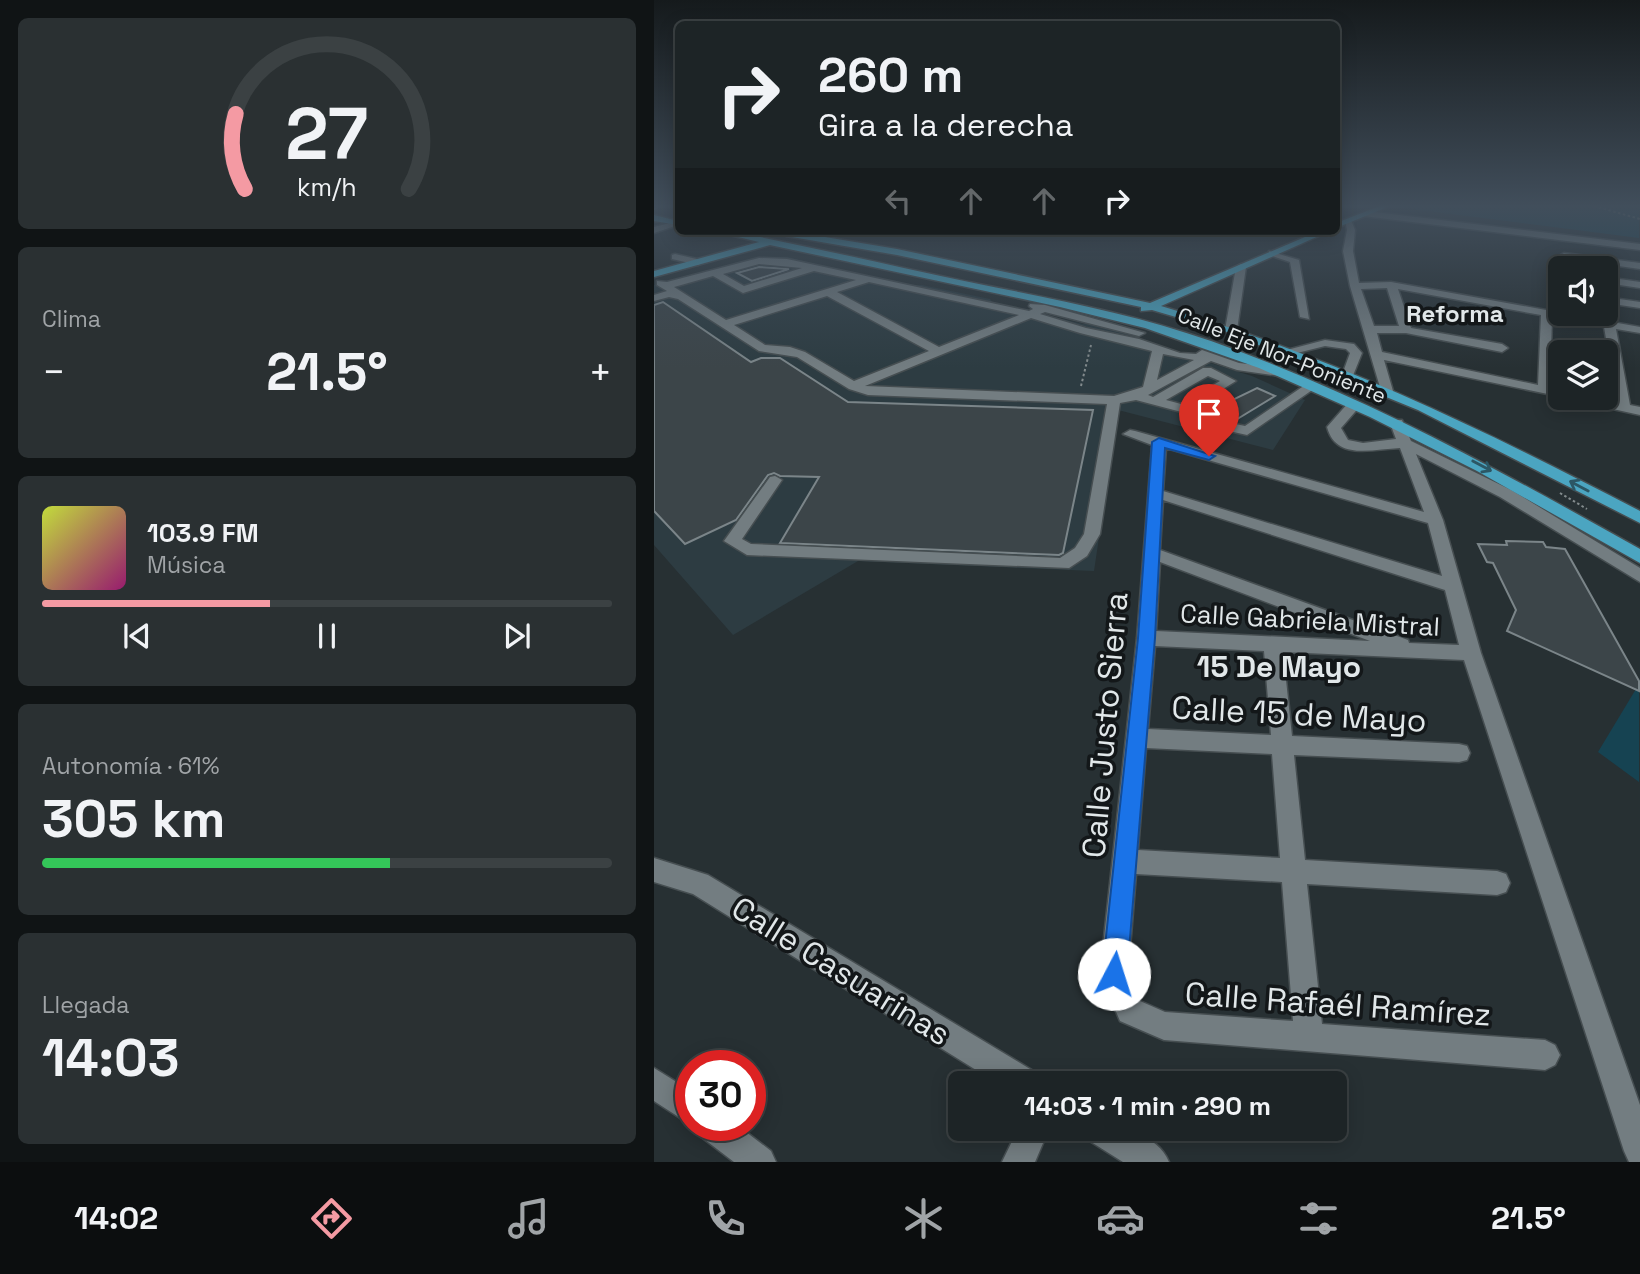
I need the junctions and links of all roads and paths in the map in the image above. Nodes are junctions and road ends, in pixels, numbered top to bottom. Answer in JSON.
{"nodes":[{"id":1,"x":685,"y":260,"type":"edge"},
{"id":2,"x":716,"y":260,"type":"edge"},
{"id":3,"x":738,"y":260,"type":"edge"},
{"id":4,"x":805,"y":260,"type":"edge"},
{"id":5,"x":886,"y":260,"type":"edge"},
{"id":6,"x":916,"y":260,"type":"edge"},
{"id":7,"x":1256,"y":260,"type":"edge"},
{"id":8,"x":1294,"y":260,"type":"edge"},
{"id":9,"x":1350,"y":260,"type":"edge"},
{"id":10,"x":810,"y":262,"type":"junction"},
{"id":11,"x":1618,"y":263,"type":"edge"},
{"id":12,"x":699,"y":265,"type":"junction"},
{"id":13,"x":1639,"y":266,"type":"edge"},
{"id":14,"x":1241,"y":267,"type":"junction"},
{"id":15,"x":715,"y":273,"type":"junction"},
{"id":16,"x":654,"y":274,"type":"edge"},
{"id":17,"x":869,"y":277,"type":"junction"},
{"id":18,"x":654,"y":281,"type":"edge"},
{"id":19,"x":1618,"y":282,"type":"edge"},
{"id":20,"x":1391,"y":285,"type":"junction"},
{"id":21,"x":1639,"y":285,"type":"edge"},
{"id":22,"x":1355,"y":286,"type":"junction"},
{"id":23,"x":660,"y":287,"type":"edge"},
{"id":24,"x":828,"y":292,"type":"junction"},
{"id":25,"x":679,"y":295,"type":"junction"},
{"id":26,"x":1171,"y":297,"type":"junction"},
{"id":27,"x":654,"y":298,"type":"edge"},
{"id":28,"x":1618,"y":302,"type":"edge"},
{"id":29,"x":1150,"y":306,"type":"junction"},
{"id":30,"x":1639,"y":306,"type":"edge"},
{"id":31,"x":1045,"y":308,"type":"junction"},
{"id":32,"x":1030,"y":314,"type":"junction"},
{"id":33,"x":1547,"y":314,"type":"joint"},
{"id":34,"x":1305,"y":317,"type":"dead end"},
{"id":35,"x":1198,"y":320,"type":"junction"},
{"id":36,"x":1119,"y":322,"type":"junction"},
{"id":37,"x":725,"y":324,"type":"junction"},
{"id":38,"x":1609,"y":326,"type":"edge"},
{"id":39,"x":1618,"y":326,"type":"edge"},
{"id":40,"x":1370,"y":329,"type":"junction"},
{"id":41,"x":1231,"y":330,"type":"junction"},
{"id":42,"x":1406,"y":330,"type":"junction"},
{"id":43,"x":1639,"y":330,"type":"edge"},
{"id":44,"x":1094,"y":334,"type":"junction"},
{"id":45,"x":1158,"y":348,"type":"junction"},
{"id":46,"x":1502,"y":348,"type":"dead end"},
{"id":47,"x":1289,"y":351,"type":"junction"},
{"id":48,"x":939,"y":352,"type":"junction"},
{"id":49,"x":1378,"y":355,"type":"junction"},
{"id":50,"x":1203,"y":356,"type":"junction"},
{"id":51,"x":1240,"y":367,"type":"junction"},
{"id":52,"x":1280,"y":372,"type":"junction"},
{"id":53,"x":1348,"y":375,"type":"junction"},
{"id":54,"x":853,"y":386,"type":"junction"},
{"id":55,"x":1227,"y":386,"type":"junction"},
{"id":56,"x":1312,"y":386,"type":"junction"},
{"id":57,"x":1544,"y":390,"type":"junction"},
{"id":58,"x":1387,"y":391,"type":"junction"},
{"id":59,"x":1548,"y":391,"type":"edge"},
{"id":60,"x":1138,"y":394,"type":"junction"},
{"id":61,"x":1077,"y":399,"type":"junction"},
{"id":62,"x":1354,"y":405,"type":"junction"},
{"id":63,"x":1618,"y":406,"type":"edge"},
{"id":64,"x":1624,"y":407,"type":"junction"},
{"id":65,"x":1184,"y":408,"type":"junction"},
{"id":66,"x":1639,"y":411,"type":"edge"},
{"id":67,"x":1397,"y":424,"type":"junction"},
{"id":68,"x":1130,"y":434,"type":"dead end"},
{"id":69,"x":1159,"y":442,"type":"junction"},
{"id":70,"x":1407,"y":444,"type":"junction"},
{"id":71,"x":775,"y":480,"type":"dead end"},
{"id":72,"x":1156,"y":493,"type":"junction"},
{"id":73,"x":1639,"y":518,"type":"edge"},
{"id":74,"x":1435,"y":520,"type":"junction"},
{"id":75,"x":1152,"y":553,"type":"junction"},
{"id":76,"x":1639,"y":557,"type":"edge"},
{"id":77,"x":1639,"y":576,"type":"edge"},
{"id":78,"x":1453,"y":586,"type":"junction"},
{"id":79,"x":1146,"y":638,"type":"junction"},
{"id":80,"x":1273,"y":644,"type":"junction"},
{"id":81,"x":1418,"y":651,"type":"junction"},
{"id":82,"x":1471,"y":653,"type":"junction"},
{"id":83,"x":1137,"y":738,"type":"junction"},
{"id":84,"x":1283,"y":745,"type":"junction"},
{"id":85,"x":1459,"y":753,"type":"dead end"},
{"id":86,"x":1125,"y":861,"type":"junction"},
{"id":87,"x":654,"y":870,"type":"edge"},
{"id":88,"x":1295,"y":871,"type":"junction"},
{"id":89,"x":1497,"y":883,"type":"dead end"},
{"id":90,"x":1130,"y":1011,"type":"joint"},
{"id":91,"x":1309,"y":1037,"type":"junction"},
{"id":92,"x":1545,"y":1055,"type":"dead end"},
{"id":93,"x":1004,"y":1071,"type":"edge"},
{"id":94,"x":654,"y":1083,"type":"edge"},
{"id":95,"x":675,"y":1098,"type":"edge"},
{"id":96,"x":732,"y":1141,"type":"edge"},
{"id":97,"x":1028,"y":1141,"type":"edge"},
{"id":98,"x":1118,"y":1141,"type":"edge"},
{"id":99,"x":1639,"y":1152,"type":"edge"},
{"id":100,"x":760,"y":1162,"type":"edge"},
{"id":101,"x":1018,"y":1162,"type":"edge"},
{"id":102,"x":1153,"y":1162,"type":"edge"}],
"edges":[{"from":1,"to":12,"type":"street"},
{"from":2,"to":12,"type":"main road"},
{"from":3,"to":12,"type":"main road"},
{"from":4,"to":10,"type":"main road"},
{"from":5,"to":36,"type":"main road","name":"Calle Eje Nor-Poniente"},
{"from":6,"to":29,"type":"main road","name":"Calle Eje Nor-Poniente"},
{"from":7,"to":14,"type":"main road"},
{"from":8,"to":34,"type":"street"},
{"from":9,"to":22,"type":"street"},
{"from":10,"to":15,"type":"street"},
{"from":10,"to":15,"type":"street"},
{"from":10,"to":17,"type":"street"},
{"from":11,"to":13,"type":"street"},
{"from":12,"to":16,"type":"main road"},
{"from":12,"to":18,"type":"main road"},
{"from":14,"to":26,"type":"main road"},
{"from":14,"to":41,"type":"street"},
{"from":15,"to":23,"type":"street"},
{"from":17,"to":24,"type":"street"},
{"from":17,"to":31,"type":"street"},
{"from":17,"to":32,"type":"street"},
{"from":18,"to":23,"type":"street"},
{"from":19,"to":21,"type":"street"},
{"from":20,"to":22,"type":"street"},
{"from":20,"to":33,"type":"street"},
{"from":20,"to":42,"type":"street"},
{"from":22,"to":40,"type":"street"},
{"from":23,"to":25,"type":"street"},
{"from":24,"to":37,"type":"street"},
{"from":24,"to":48,"type":"street"},
{"from":25,"to":27,"type":"street"},
{"from":25,"to":37,"type":"street"},
{"from":26,"to":29,"type":"main road"},
{"from":26,"to":35,"type":"main road"},
{"from":28,"to":30,"type":"street"},
{"from":29,"to":35,"type":"main road","name":"Calle Eje Nor-Poniente"},
{"from":29,"to":36,"type":"main road"},
{"from":31,"to":32,"type":"street"},
{"from":31,"to":36,"type":"street"},
{"from":32,"to":44,"type":"street"},
{"from":32,"to":48,"type":"street"},
{"from":33,"to":57,"type":"street"},
{"from":35,"to":41,"type":"main road","name":"Calle Eje Nor-Poniente"},
{"from":36,"to":50,"type":"street"},
{"from":36,"to":52,"type":"main road","name":"Calle Eje Nor-Poniente"},
{"from":37,"to":54,"type":"street"},
{"from":38,"to":64,"type":"street"},
{"from":39,"to":43,"type":"street"},
{"from":40,"to":42,"type":"street"},
{"from":40,"to":49,"type":"street"},
{"from":41,"to":47,"type":"main road","name":"Calle Eje Nor-Poniente"},
{"from":42,"to":46,"type":"street"},
{"from":44,"to":45,"type":"street"},
{"from":44,"to":61,"type":"path"},
{"from":45,"to":50,"type":"street"},
{"from":45,"to":60,"type":"street"},
{"from":47,"to":53,"type":"main road","name":"Calle Eje Nor-Poniente"},
{"from":47,"to":53,"type":"street"},
{"from":48,"to":54,"type":"street"},
{"from":49,"to":57,"type":"street"},
{"from":49,"to":58,"type":"street"},
{"from":50,"to":51,"type":"street"},
{"from":50,"to":60,"type":"street"},
{"from":51,"to":52,"type":"street"},
{"from":51,"to":55,"type":"street"},
{"from":52,"to":56,"type":"main road","name":"Calle Eje Nor-Poniente"},
{"from":53,"to":58,"type":"main road","name":"Calle Eje Nor-Poniente"},
{"from":54,"to":61,"type":"street"},
{"from":55,"to":60,"type":"street"},
{"from":55,"to":65,"type":"street"},
{"from":56,"to":62,"type":"main road","name":"Calle Eje Nor-Poniente"},
{"from":56,"to":65,"type":"street"},
{"from":57,"to":59,"type":"street"},
{"from":73,"to":58,"type":"main road","name":"Calle Eje Nor-Poniente","one_way":true},
{"from":60,"to":61,"type":"street"},
{"from":60,"to":65,"type":"street"},
{"from":60,"to":71,"type":"street"},
{"from":62,"to":67,"type":"main road","name":"Calle Eje Nor-Poniente"},
{"from":62,"to":70,"type":"street"},
{"from":63,"to":64,"type":"street"},
{"from":64,"to":66,"type":"street"},
{"from":67,"to":70,"type":"street"},
{"from":67,"to":76,"type":"main road","name":"Calle Eje Nor-Poniente","one_way":true},
{"from":68,"to":69,"type":"street"},
{"from":69,"to":72,"type":"street","name":"Calle Justo Sierra"},
{"from":69,"to":74,"type":"street"},
{"from":70,"to":74,"type":"street"},
{"from":70,"to":77,"type":"street"},
{"from":72,"to":75,"type":"street","name":"Calle Justo Sierra"},
{"from":72,"to":78,"type":"street"},
{"from":74,"to":78,"type":"street"},
{"from":75,"to":79,"type":"street","name":"Calle Justo Sierra"},
{"from":75,"to":81,"type":"street"},
{"from":78,"to":82,"type":"street"},
{"from":79,"to":80,"type":"street","name":"Calle Gabriela Mistral"},
{"from":79,"to":83,"type":"street","name":"Calle Justo Sierra"},
{"from":80,"to":81,"type":"street","name":"Calle Gabriela Mistral"},
{"from":80,"to":84,"type":"street"},
{"from":81,"to":82,"type":"street","name":"Calle Gabriela Mistral"},
{"from":82,"to":99,"type":"street"},
{"from":83,"to":84,"type":"street","name":"Calle 15 de Mayo"},
{"from":83,"to":86,"type":"street","name":"Calle Justo Sierra"},
{"from":84,"to":85,"type":"street","name":"Calle 15 de Mayo"},
{"from":84,"to":88,"type":"street"},
{"from":86,"to":88,"type":"street"},
{"from":86,"to":90,"type":"street","name":"Calle Justo Sierra"},
{"from":87,"to":93,"type":"street","name":"Calle Casuarinas"},
{"from":88,"to":89,"type":"street"},
{"from":88,"to":91,"type":"street"},
{"from":90,"to":91,"type":"street","name":"Calle Rafaél Ramírez"},
{"from":91,"to":92,"type":"street","name":"Calle Rafaél Ramírez"},
{"from":94,"to":95,"type":"street"},
{"from":96,"to":100,"type":"street"},
{"from":97,"to":101,"type":"street"},
{"from":98,"to":102,"type":"street"}]}
